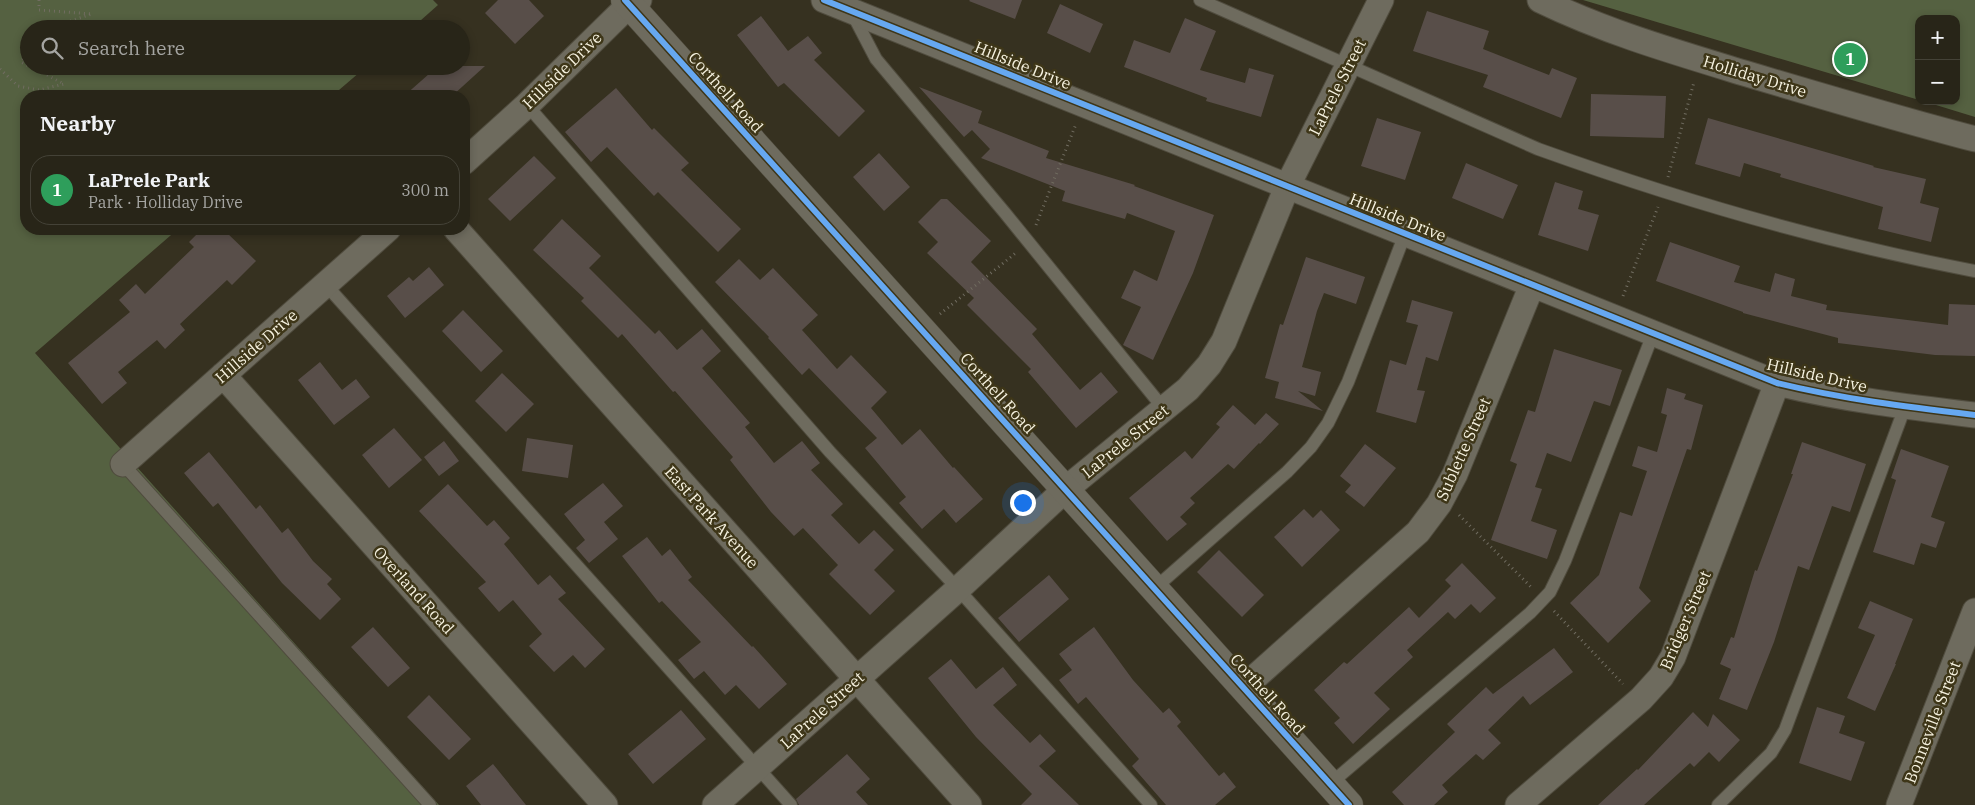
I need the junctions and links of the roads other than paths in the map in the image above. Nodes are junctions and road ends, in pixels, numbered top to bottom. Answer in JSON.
{"nodes":[{"id":1,"x":824,"y":0,"type":"edge"},
{"id":2,"x":1200,"y":0,"type":"edge"},
{"id":3,"x":1381,"y":0,"type":"edge"},
{"id":4,"x":1540,"y":0,"type":"edge"},
{"id":5,"x":631,"y":2,"type":"edge"},
{"id":6,"x":851,"y":11,"type":"junction"},
{"id":7,"x":1349,"y":64,"type":"junction"},
{"id":8,"x":527,"y":105,"type":"junction"},
{"id":9,"x":1975,"y":140,"type":"edge"},
{"id":10,"x":470,"y":157,"type":"edge"},
{"id":11,"x":1286,"y":187,"type":"junction"},
{"id":12,"x":1405,"y":234,"type":"junction"},
{"id":13,"x":381,"y":235,"type":"edge"},
{"id":14,"x":461,"y":235,"type":"edge"},
{"id":15,"x":1975,"y":271,"type":"edge"},
{"id":16,"x":326,"y":285,"type":"junction"},
{"id":17,"x":1532,"y":285,"type":"junction"},
{"id":18,"x":1653,"y":334,"type":"junction"},
{"id":19,"x":223,"y":375,"type":"junction"},
{"id":20,"x":1777,"y":383,"type":"junction"},
{"id":21,"x":1905,"y":407,"type":"junction"},
{"id":22,"x":1164,"y":409,"type":"junction"},
{"id":23,"x":1975,"y":415,"type":"edge"},
{"id":24,"x":123,"y":464,"type":"joint"},
{"id":25,"x":1066,"y":489,"type":"junction"},
{"id":26,"x":958,"y":588,"type":"junction"},
{"id":27,"x":1154,"y":588,"type":"junction"},
{"id":28,"x":1975,"y":611,"type":"edge"},
{"id":29,"x":856,"y":679,"type":"junction"},
{"id":30,"x":1244,"y":688,"type":"junction"},
{"id":31,"x":758,"y":768,"type":"junction"},
{"id":32,"x":1330,"y":784,"type":"junction"},
{"id":33,"x":430,"y":805,"type":"edge"},
{"id":34,"x":605,"y":805,"type":"edge"},
{"id":35,"x":716,"y":805,"type":"edge"},
{"id":36,"x":791,"y":805,"type":"edge"},
{"id":37,"x":969,"y":805,"type":"edge"},
{"id":38,"x":1151,"y":805,"type":"edge"},
{"id":39,"x":1349,"y":805,"type":"edge"},
{"id":40,"x":1518,"y":805,"type":"edge"},
{"id":41,"x":1718,"y":805,"type":"edge"},
{"id":42,"x":1899,"y":805,"type":"edge"}],
"edges":[{"from":1,"to":6,"type":"street","name":"Hillside Drive"},
{"from":2,"to":7,"type":"lane"},
{"from":3,"to":7,"type":"street","name":"LaPrele Street"},
{"from":4,"to":9,"type":"street","name":"Holliday Drive"},
{"from":5,"to":8,"type":"street","name":"Hillside Drive"},
{"from":5,"to":25,"type":"street","name":"Corthell Road"},
{"from":6,"to":11,"type":"street","name":"Hillside Drive"},
{"from":6,"to":22,"type":"lane"},
{"from":7,"to":11,"type":"street","name":"LaPrele Street"},
{"from":7,"to":15,"type":"lane"},
{"from":8,"to":10,"type":"street","name":"Hillside Drive"},
{"from":8,"to":26,"type":"lane"},
{"from":11,"to":12,"type":"street","name":"Hillside Drive"},
{"from":11,"to":22,"type":"street","name":"LaPrele Street"},
{"from":12,"to":17,"type":"street","name":"Hillside Drive"},
{"from":12,"to":27,"type":"lane"},
{"from":13,"to":16,"type":"street","name":"Hillside Drive"},
{"from":14,"to":29,"type":"street","name":"East Park Avenue"},
{"from":16,"to":19,"type":"street","name":"Hillside Drive"},
{"from":16,"to":31,"type":"lane"},
{"from":17,"to":18,"type":"street","name":"Hillside Drive"},
{"from":17,"to":30,"type":"street","name":"Sublette Street"},
{"from":18,"to":20,"type":"street","name":"Hillside Drive"},
{"from":18,"to":32,"type":"lane"},
{"from":19,"to":24,"type":"street","name":"Hillside Drive"},
{"from":19,"to":34,"type":"street","name":"Overland Road"},
{"from":20,"to":21,"type":"street","name":"Hillside Drive"},
{"from":20,"to":40,"type":"street","name":"Bridger Street"},
{"from":21,"to":23,"type":"street","name":"Hillside Drive"},
{"from":21,"to":41,"type":"lane"},
{"from":22,"to":25,"type":"street","name":"LaPrele Street"},
{"from":24,"to":33,"type":"lane"},
{"from":25,"to":26,"type":"street","name":"LaPrele Street"},
{"from":25,"to":27,"type":"street","name":"Corthell Road"},
{"from":26,"to":29,"type":"street","name":"LaPrele Street"},
{"from":26,"to":38,"type":"lane"},
{"from":27,"to":30,"type":"street","name":"Corthell Road"},
{"from":28,"to":42,"type":"street","name":"Bonneville Street"},
{"from":29,"to":31,"type":"street","name":"LaPrele Street"},
{"from":29,"to":37,"type":"street","name":"East Park Avenue"},
{"from":30,"to":32,"type":"street","name":"Corthell Road"},
{"from":31,"to":35,"type":"street","name":"LaPrele Street"},
{"from":31,"to":36,"type":"lane"},
{"from":32,"to":39,"type":"street","name":"Corthell Road"}]}
